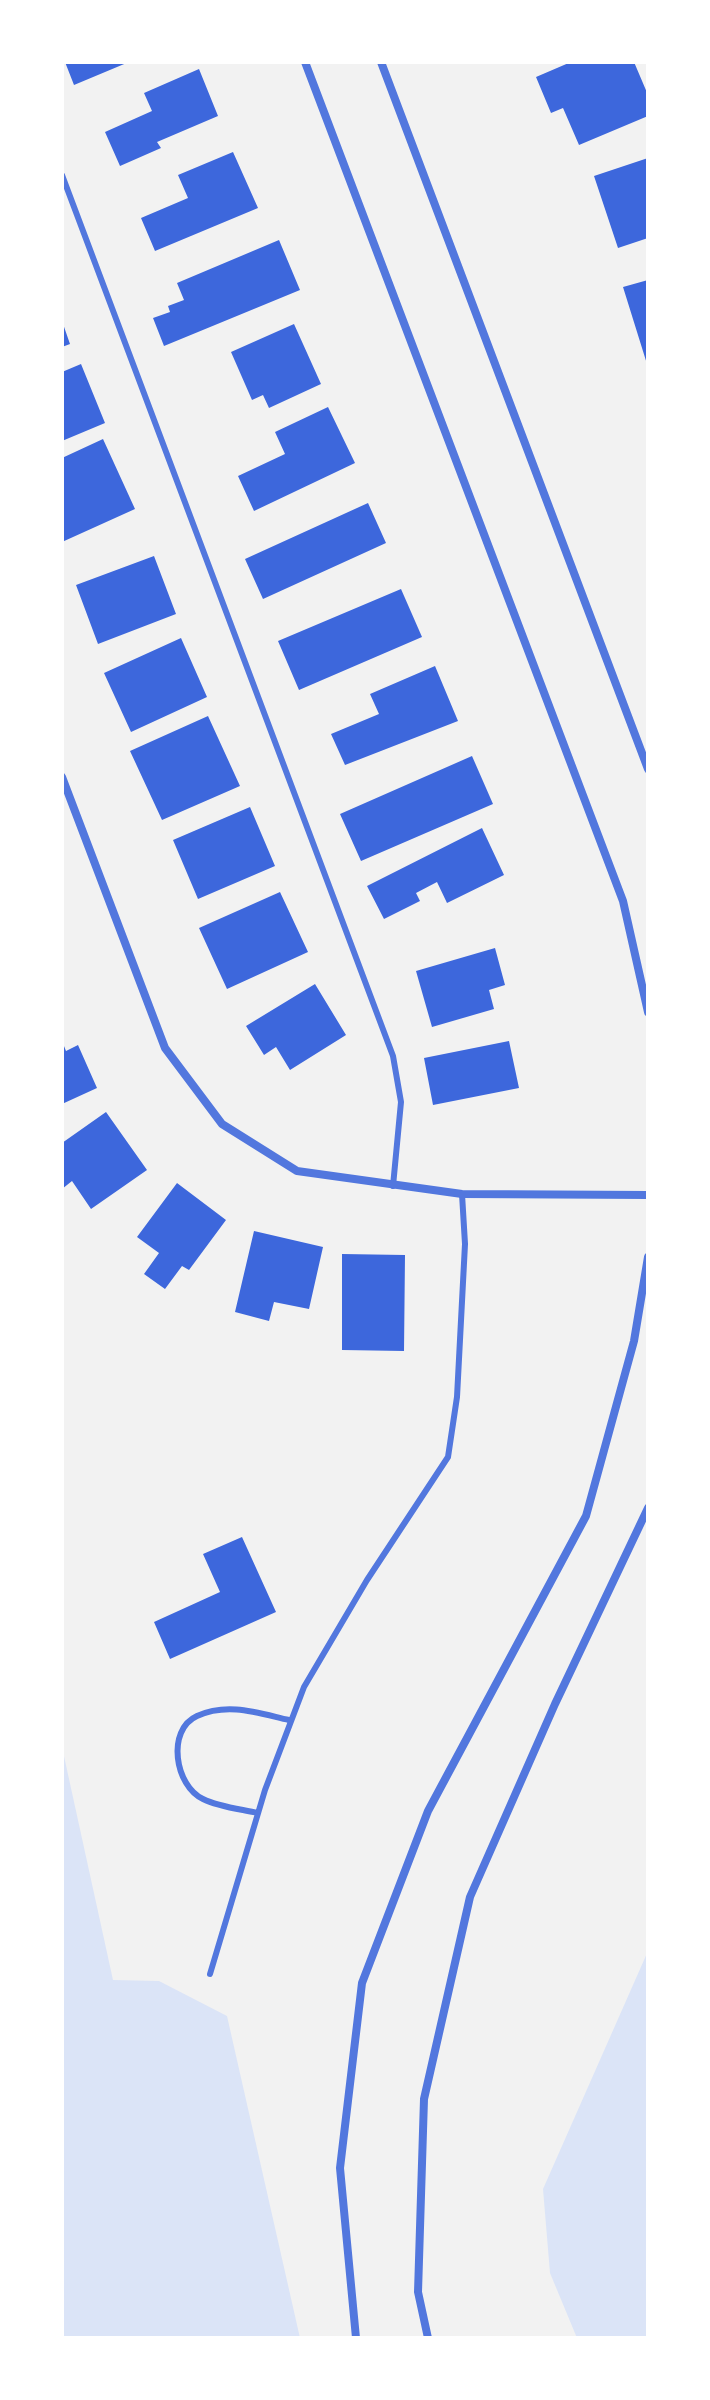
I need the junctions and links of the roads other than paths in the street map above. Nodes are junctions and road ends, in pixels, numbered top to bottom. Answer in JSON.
{"nodes":[{"id":1,"x":305,"y":62,"type":"edge"},
{"id":2,"x":381,"y":62,"type":"edge"},
{"id":3,"x":62,"y":175,"type":"edge"},
{"id":4,"x":648,"y":769,"type":"edge"},
{"id":5,"x":62,"y":777,"type":"edge"},
{"id":6,"x":648,"y":1012,"type":"edge"},
{"id":7,"x":393,"y":1186,"type":"junction"},
{"id":8,"x":462,"y":1194,"type":"junction"},
{"id":9,"x":648,"y":1195,"type":"edge"},
{"id":10,"x":648,"y":1257,"type":"edge"},
{"id":11,"x":648,"y":1508,"type":"edge"},
{"id":12,"x":289,"y":1720,"type":"junction"},
{"id":13,"x":258,"y":1813,"type":"junction"},
{"id":14,"x":210,"y":1974,"type":"dead end"},
{"id":15,"x":356,"y":2338,"type":"edge"},
{"id":16,"x":428,"y":2338,"type":"edge"}],
"edges":[{"from":1,"to":6,"type":"street"},
{"from":2,"to":4,"type":"street"},
{"from":3,"to":7,"type":"lane"},
{"from":5,"to":7,"type":"street"},
{"from":7,"to":8,"type":"street"},
{"from":8,"to":9,"type":"street"},
{"from":8,"to":12,"type":"lane"},
{"from":10,"to":15,"type":"street"},
{"from":11,"to":16,"type":"street"},
{"from":12,"to":13,"type":"lane"},
{"from":12,"to":13,"type":"lane"},
{"from":13,"to":14,"type":"lane"}]}
